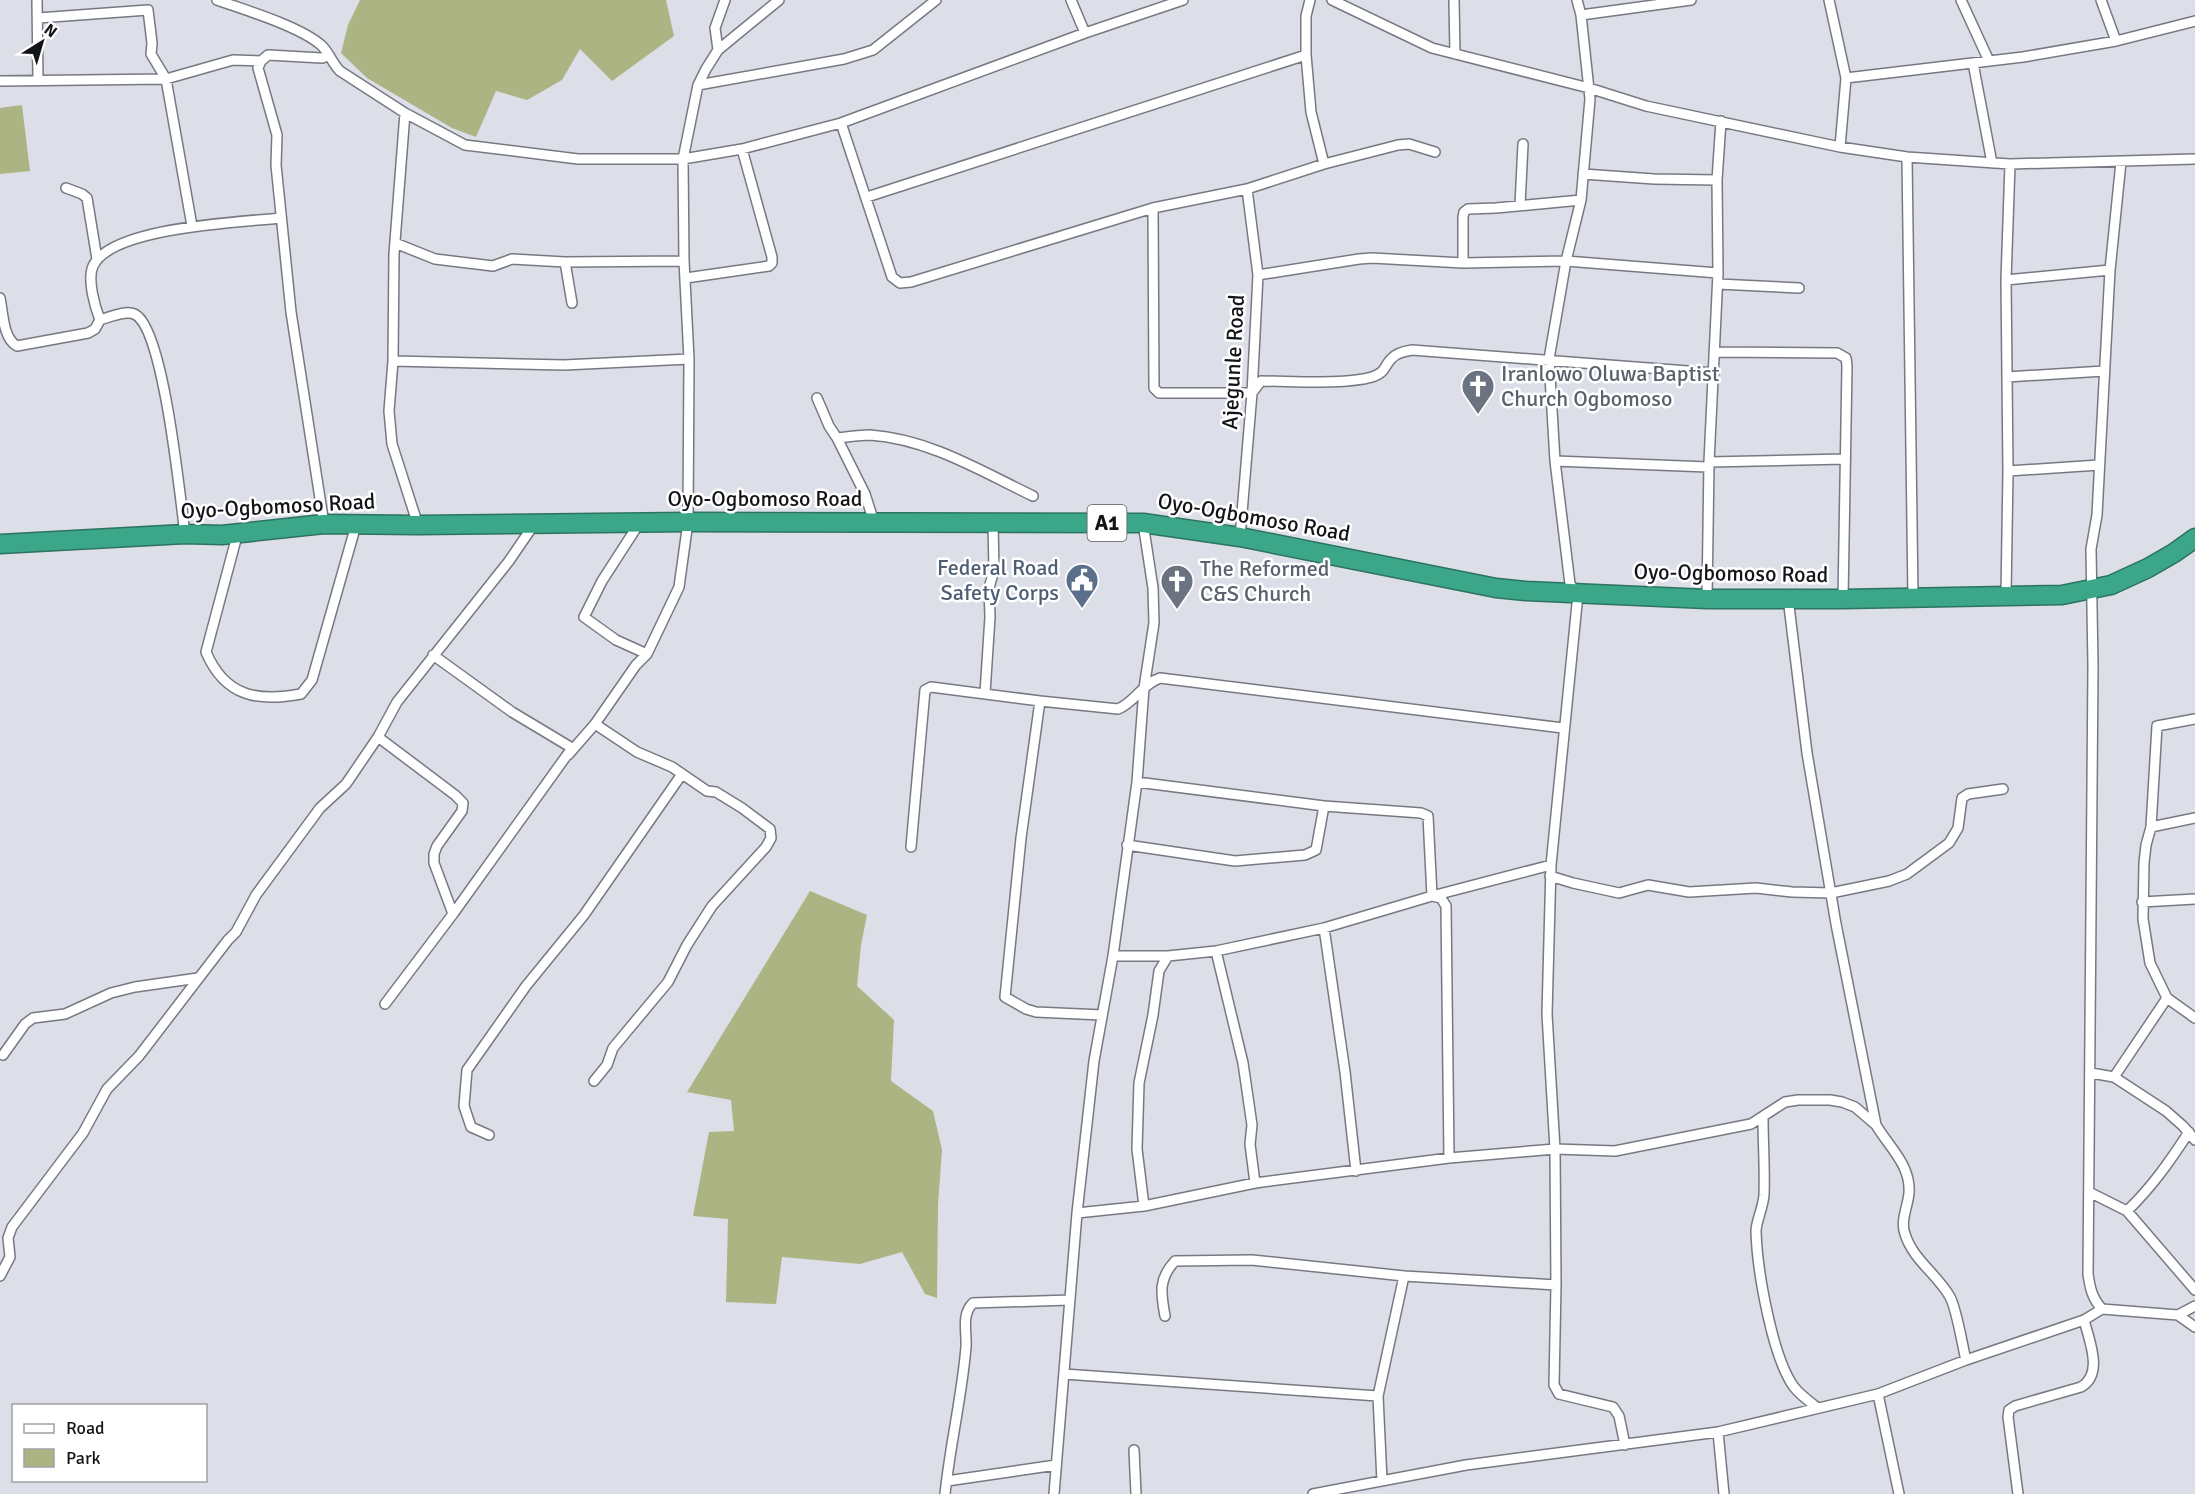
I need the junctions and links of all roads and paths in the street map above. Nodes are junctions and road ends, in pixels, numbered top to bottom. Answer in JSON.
{"nodes":[{"id":1,"x":36,"y":0,"type":"edge"},
{"id":2,"x":217,"y":0,"type":"edge"},
{"id":3,"x":725,"y":0,"type":"edge"},
{"id":4,"x":779,"y":0,"type":"edge"},
{"id":5,"x":936,"y":0,"type":"edge"},
{"id":6,"x":1071,"y":0,"type":"edge"},
{"id":7,"x":1183,"y":0,"type":"edge"},
{"id":8,"x":1310,"y":0,"type":"edge"},
{"id":9,"x":1332,"y":0,"type":"edge"},
{"id":10,"x":1454,"y":0,"type":"edge"},
{"id":11,"x":1577,"y":0,"type":"edge"},
{"id":12,"x":1691,"y":0,"type":"edge"},
{"id":13,"x":1829,"y":0,"type":"edge"},
{"id":14,"x":1961,"y":0,"type":"edge"},
{"id":15,"x":2101,"y":0,"type":"edge"},
{"id":16,"x":1581,"y":15,"type":"junction"},
{"id":17,"x":38,"y":18,"type":"junction"},
{"id":18,"x":2195,"y":21,"type":"edge"},
{"id":19,"x":1085,"y":33,"type":"junction"},
{"id":20,"x":2116,"y":41,"type":"junction"},
{"id":21,"x":718,"y":50,"type":"junction"},
{"id":22,"x":1455,"y":54,"type":"junction"},
{"id":23,"x":328,"y":56,"type":"junction"},
{"id":24,"x":1306,"y":56,"type":"junction"},
{"id":25,"x":261,"y":60,"type":"junction"},
{"id":26,"x":1989,"y":61,"type":"junction"},
{"id":27,"x":1973,"y":63,"type":"junction"},
{"id":28,"x":1846,"y":78,"type":"junction"},
{"id":29,"x":38,"y":80,"type":"junction"},
{"id":30,"x":166,"y":80,"type":"junction"},
{"id":31,"x":0,"y":81,"type":"edge"},
{"id":32,"x":698,"y":86,"type":"junction"},
{"id":33,"x":1589,"y":88,"type":"junction"},
{"id":34,"x":405,"y":113,"type":"junction"},
{"id":35,"x":1721,"y":121,"type":"junction"},
{"id":36,"x":841,"y":123,"type":"junction"},
{"id":37,"x":1523,"y":144,"type":"dead end"},
{"id":38,"x":1840,"y":147,"type":"junction"},
{"id":39,"x":742,"y":149,"type":"junction"},
{"id":40,"x":1435,"y":152,"type":"dead end"},
{"id":41,"x":1907,"y":157,"type":"junction"},
{"id":42,"x":683,"y":159,"type":"junction"},
{"id":43,"x":2195,"y":159,"type":"edge"},
{"id":44,"x":2121,"y":162,"type":"junction"},
{"id":45,"x":1992,"y":163,"type":"junction"},
{"id":46,"x":1324,"y":164,"type":"junction"},
{"id":47,"x":2010,"y":164,"type":"junction"},
{"id":48,"x":1583,"y":174,"type":"junction"},
{"id":49,"x":1718,"y":180,"type":"junction"},
{"id":50,"x":66,"y":188,"type":"dead end"},
{"id":51,"x":1247,"y":189,"type":"junction"},
{"id":52,"x":867,"y":197,"type":"junction"},
{"id":53,"x":1581,"y":200,"type":"junction"},
{"id":54,"x":1520,"y":205,"type":"junction"},
{"id":55,"x":1153,"y":208,"type":"junction"},
{"id":56,"x":281,"y":218,"type":"junction"},
{"id":57,"x":192,"y":226,"type":"junction"},
{"id":58,"x":395,"y":243,"type":"junction"},
{"id":59,"x":97,"y":260,"type":"junction"},
{"id":60,"x":684,"y":261,"type":"junction"},
{"id":61,"x":1566,"y":261,"type":"junction"},
{"id":62,"x":566,"y":262,"type":"junction"},
{"id":63,"x":1463,"y":262,"type":"junction"},
{"id":64,"x":2110,"y":270,"type":"junction"},
{"id":65,"x":1258,"y":275,"type":"junction"},
{"id":66,"x":686,"y":278,"type":"junction"},
{"id":67,"x":1718,"y":279,"type":"junction"},
{"id":68,"x":2006,"y":280,"type":"junction"},
{"id":69,"x":1799,"y":288,"type":"dead end"},
{"id":70,"x":0,"y":298,"type":"edge"},
{"id":71,"x":572,"y":303,"type":"dead end"},
{"id":72,"x":100,"y":320,"type":"junction"},
{"id":73,"x":1714,"y":352,"type":"junction"},
{"id":74,"x":689,"y":359,"type":"junction"},
{"id":75,"x":1549,"y":359,"type":"junction"},
{"id":76,"x":393,"y":361,"type":"junction"},
{"id":77,"x":2104,"y":371,"type":"junction"},
{"id":78,"x":1714,"y":374,"type":"junction"},
{"id":79,"x":2007,"y":377,"type":"junction"},
{"id":80,"x":1252,"y":393,"type":"junction"},
{"id":81,"x":817,"y":398,"type":"dead end"},
{"id":82,"x":837,"y":438,"type":"junction"},
{"id":83,"x":1845,"y":459,"type":"junction"},
{"id":84,"x":1556,"y":461,"type":"junction"},
{"id":85,"x":1709,"y":462,"type":"junction"},
{"id":86,"x":2099,"y":465,"type":"junction"},
{"id":87,"x":2008,"y":471,"type":"junction"},
{"id":88,"x":1033,"y":496,"type":"dead end"},
{"id":89,"x":640,"y":522,"type":"junction"},
{"id":90,"x":688,"y":522,"type":"junction"},
{"id":91,"x":874,"y":522,"type":"junction"},
{"id":92,"x":993,"y":522,"type":"junction"},
{"id":93,"x":535,"y":523,"type":"junction"},
{"id":94,"x":1143,"y":523,"type":"junction"},
{"id":95,"x":324,"y":524,"type":"junction"},
{"id":96,"x":356,"y":525,"type":"junction"},
{"id":97,"x":418,"y":525,"type":"junction"},
{"id":98,"x":238,"y":532,"type":"junction"},
{"id":99,"x":184,"y":534,"type":"junction"},
{"id":100,"x":1240,"y":537,"type":"junction"},
{"id":101,"x":2195,"y":538,"type":"edge"},
{"id":102,"x":0,"y":544,"type":"edge"},
{"id":103,"x":2092,"y":589,"type":"junction"},
{"id":104,"x":1578,"y":594,"type":"junction"},
{"id":105,"x":2006,"y":596,"type":"junction"},
{"id":106,"x":1913,"y":597,"type":"junction"},
{"id":107,"x":1788,"y":598,"type":"junction"},
{"id":108,"x":1707,"y":599,"type":"junction"},
{"id":109,"x":1843,"y":599,"type":"junction"},
{"id":110,"x":647,"y":654,"type":"junction"},
{"id":111,"x":433,"y":656,"type":"junction"},
{"id":112,"x":1144,"y":688,"type":"junction"},
{"id":113,"x":985,"y":693,"type":"junction"},
{"id":114,"x":1040,"y":702,"type":"junction"},
{"id":115,"x":2195,"y":719,"type":"edge"},
{"id":116,"x":595,"y":724,"type":"junction"},
{"id":117,"x":1563,"y":728,"type":"junction"},
{"id":118,"x":378,"y":737,"type":"junction"},
{"id":119,"x":567,"y":755,"type":"junction"},
{"id":120,"x":682,"y":774,"type":"junction"},
{"id":121,"x":1137,"y":782,"type":"junction"},
{"id":122,"x":2003,"y":789,"type":"dead end"},
{"id":123,"x":1324,"y":806,"type":"junction"},
{"id":124,"x":2195,"y":818,"type":"edge"},
{"id":125,"x":2151,"y":827,"type":"junction"},
{"id":126,"x":1127,"y":846,"type":"junction"},
{"id":127,"x":911,"y":847,"type":"dead end"},
{"id":128,"x":1551,"y":865,"type":"junction"},
{"id":129,"x":1550,"y":876,"type":"junction"},
{"id":130,"x":1830,"y":893,"type":"junction"},
{"id":131,"x":1432,"y":896,"type":"junction"},
{"id":132,"x":2195,"y":899,"type":"edge"},
{"id":133,"x":2142,"y":902,"type":"junction"},
{"id":134,"x":453,"y":914,"type":"junction"},
{"id":135,"x":1324,"y":928,"type":"junction"},
{"id":136,"x":1216,"y":951,"type":"junction"},
{"id":137,"x":1113,"y":956,"type":"junction"},
{"id":138,"x":1168,"y":956,"type":"junction"},
{"id":139,"x":198,"y":978,"type":"junction"},
{"id":140,"x":2167,"y":998,"type":"junction"},
{"id":141,"x":385,"y":1004,"type":"dead end"},
{"id":142,"x":1102,"y":1015,"type":"junction"},
{"id":143,"x":2195,"y":1018,"type":"edge"},
{"id":144,"x":3,"y":1054,"type":"dead end"},
{"id":145,"x":2091,"y":1074,"type":"junction"},
{"id":146,"x":2114,"y":1077,"type":"junction"},
{"id":147,"x":594,"y":1082,"type":"dead end"},
{"id":148,"x":1763,"y":1117,"type":"junction"},
{"id":149,"x":1876,"y":1125,"type":"junction"},
{"id":150,"x":489,"y":1135,"type":"dead end"},
{"id":151,"x":2192,"y":1136,"type":"edge"},
{"id":152,"x":1555,"y":1149,"type":"junction"},
{"id":153,"x":1449,"y":1158,"type":"junction"},
{"id":154,"x":1356,"y":1171,"type":"junction"},
{"id":155,"x":1255,"y":1183,"type":"junction"},
{"id":156,"x":2091,"y":1193,"type":"junction"},
{"id":157,"x":1144,"y":1206,"type":"junction"},
{"id":158,"x":2127,"y":1211,"type":"junction"},
{"id":159,"x":1077,"y":1213,"type":"junction"},
{"id":160,"x":0,"y":1276,"type":"edge"},
{"id":161,"x":1404,"y":1276,"type":"junction"},
{"id":162,"x":1556,"y":1285,"type":"junction"},
{"id":163,"x":2195,"y":1290,"type":"edge"},
{"id":164,"x":1070,"y":1300,"type":"junction"},
{"id":165,"x":2195,"y":1306,"type":"edge"},
{"id":166,"x":2102,"y":1309,"type":"junction"},
{"id":167,"x":2178,"y":1315,"type":"junction"},
{"id":168,"x":1165,"y":1316,"type":"dead end"},
{"id":169,"x":2084,"y":1320,"type":"junction"},
{"id":170,"x":2195,"y":1327,"type":"edge"},
{"id":171,"x":1966,"y":1360,"type":"junction"},
{"id":172,"x":1064,"y":1374,"type":"junction"},
{"id":173,"x":1878,"y":1394,"type":"junction"},
{"id":174,"x":1378,"y":1396,"type":"junction"},
{"id":175,"x":1818,"y":1408,"type":"junction"},
{"id":176,"x":1718,"y":1432,"type":"junction"},
{"id":177,"x":1625,"y":1444,"type":"junction"},
{"id":178,"x":1134,"y":1450,"type":"dead end"},
{"id":179,"x":1056,"y":1465,"type":"junction"},
{"id":180,"x":947,"y":1481,"type":"junction"},
{"id":181,"x":1382,"y":1481,"type":"junction"},
{"id":182,"x":945,"y":1494,"type":"edge"},
{"id":183,"x":1054,"y":1494,"type":"edge"},
{"id":184,"x":1136,"y":1494,"type":"edge"},
{"id":185,"x":1313,"y":1494,"type":"edge"},
{"id":186,"x":1724,"y":1494,"type":"edge"},
{"id":187,"x":1899,"y":1494,"type":"edge"},
{"id":188,"x":2018,"y":1494,"type":"edge"}],
"edges":[{"from":1,"to":17,"type":"street"},
{"from":2,"to":23,"type":"street"},
{"from":3,"to":21,"type":"street"},
{"from":4,"to":21,"type":"street"},
{"from":5,"to":32,"type":"street"},
{"from":6,"to":19,"type":"street"},
{"from":7,"to":19,"type":"street"},
{"from":8,"to":24,"type":"street"},
{"from":9,"to":22,"type":"street"},
{"from":10,"to":22,"type":"street"},
{"from":11,"to":16,"type":"street"},
{"from":12,"to":16,"type":"street"},
{"from":13,"to":28,"type":"street"},
{"from":14,"to":26,"type":"street"},
{"from":15,"to":20,"type":"street"},
{"from":16,"to":33,"type":"street"},
{"from":17,"to":29,"type":"street"},
{"from":17,"to":30,"type":"street"},
{"from":18,"to":20,"type":"street"},
{"from":19,"to":36,"type":"street"},
{"from":20,"to":26,"type":"street"},
{"from":21,"to":32,"type":"street"},
{"from":22,"to":33,"type":"street"},
{"from":23,"to":25,"type":"street"},
{"from":23,"to":34,"type":"street"},
{"from":24,"to":46,"type":"street"},
{"from":24,"to":52,"type":"street"},
{"from":25,"to":30,"type":"street"},
{"from":25,"to":56,"type":"street"},
{"from":26,"to":27,"type":"street"},
{"from":27,"to":28,"type":"street"},
{"from":27,"to":45,"type":"street"},
{"from":28,"to":38,"type":"street"},
{"from":29,"to":30,"type":"street"},
{"from":29,"to":31,"type":"street"},
{"from":30,"to":57,"type":"street"},
{"from":32,"to":42,"type":"street"},
{"from":33,"to":35,"type":"street"},
{"from":33,"to":48,"type":"street"},
{"from":34,"to":42,"type":"street"},
{"from":34,"to":58,"type":"street"},
{"from":35,"to":38,"type":"street"},
{"from":35,"to":49,"type":"street"},
{"from":36,"to":39,"type":"street"},
{"from":36,"to":52,"type":"street"},
{"from":37,"to":54,"type":"street"},
{"from":38,"to":41,"type":"street"},
{"from":39,"to":42,"type":"street"},
{"from":39,"to":66,"type":"street"},
{"from":40,"to":46,"type":"street"},
{"from":41,"to":45,"type":"street"},
{"from":41,"to":106,"type":"street"},
{"from":42,"to":60,"type":"street"},
{"from":43,"to":44,"type":"street"},
{"from":44,"to":47,"type":"street"},
{"from":44,"to":64,"type":"street"},
{"from":45,"to":47,"type":"street"},
{"from":46,"to":51,"type":"street"},
{"from":47,"to":68,"type":"street"},
{"from":48,"to":49,"type":"street"},
{"from":48,"to":53,"type":"street"},
{"from":49,"to":67,"type":"street"},
{"from":50,"to":59,"type":"street"},
{"from":51,"to":55,"type":"street"},
{"from":51,"to":65,"type":"street","name":"Ajegunle Road"},
{"from":52,"to":55,"type":"street"},
{"from":53,"to":54,"type":"street"},
{"from":53,"to":61,"type":"street"},
{"from":54,"to":63,"type":"street"},
{"from":55,"to":80,"type":"street"},
{"from":56,"to":57,"type":"street"},
{"from":56,"to":95,"type":"street"},
{"from":57,"to":59,"type":"street"},
{"from":58,"to":62,"type":"street"},
{"from":58,"to":76,"type":"street"},
{"from":59,"to":72,"type":"street"},
{"from":60,"to":62,"type":"street"},
{"from":60,"to":66,"type":"street"},
{"from":61,"to":63,"type":"street"},
{"from":61,"to":67,"type":"street"},
{"from":61,"to":75,"type":"street"},
{"from":62,"to":71,"type":"street"},
{"from":63,"to":65,"type":"street"},
{"from":64,"to":68,"type":"street"},
{"from":64,"to":77,"type":"street"},
{"from":65,"to":80,"type":"street","name":"Ajegunle Road"},
{"from":66,"to":74,"type":"street"},
{"from":67,"to":69,"type":"street"},
{"from":67,"to":73,"type":"street"},
{"from":68,"to":79,"type":"street"},
{"from":70,"to":72,"type":"street"},
{"from":72,"to":99,"type":"street"},
{"from":73,"to":78,"type":"street"},
{"from":73,"to":83,"type":"street"},
{"from":74,"to":76,"type":"street"},
{"from":74,"to":90,"type":"street"},
{"from":75,"to":78,"type":"street"},
{"from":75,"to":80,"type":"street"},
{"from":75,"to":84,"type":"street"},
{"from":76,"to":97,"type":"street"},
{"from":77,"to":79,"type":"street"},
{"from":77,"to":86,"type":"street"},
{"from":78,"to":85,"type":"street"},
{"from":79,"to":87,"type":"street"},
{"from":80,"to":100,"type":"street","name":"Ajegunle Road"},
{"from":81,"to":82,"type":"street"},
{"from":82,"to":88,"type":"street"},
{"from":82,"to":91,"type":"street"},
{"from":83,"to":85,"type":"street"},
{"from":83,"to":109,"type":"street"},
{"from":84,"to":85,"type":"street"},
{"from":84,"to":104,"type":"street"},
{"from":85,"to":108,"type":"street"},
{"from":86,"to":87,"type":"street"},
{"from":86,"to":103,"type":"street"},
{"from":87,"to":105,"type":"street"},
{"from":89,"to":90,"type":"highway","name":"Oyo-Ogbomoso Road","number":"A1"},
{"from":89,"to":93,"type":"highway","name":"Oyo-Ogbomoso Road","number":"A1"},
{"from":89,"to":110,"type":"street"},
{"from":90,"to":91,"type":"highway","name":"Oyo-Ogbomoso Road","number":"A1"},
{"from":90,"to":110,"type":"street"},
{"from":91,"to":92,"type":"highway","name":"Oyo-Ogbomoso Road","number":"A1"},
{"from":92,"to":94,"type":"highway","name":"Oyo-Ogbomoso Road","number":"A1"},
{"from":92,"to":113,"type":"street"},
{"from":93,"to":97,"type":"highway","name":"Oyo-Ogbomoso Road","number":"A1"},
{"from":93,"to":111,"type":"street"},
{"from":94,"to":100,"type":"highway","name":"Oyo-Ogbomoso Road","number":"A1"},
{"from":94,"to":112,"type":"street"},
{"from":95,"to":96,"type":"highway","name":"Oyo-Ogbomoso Road","number":"A1"},
{"from":95,"to":98,"type":"highway","name":"Oyo-Ogbomoso Road","number":"A1"},
{"from":96,"to":97,"type":"highway","name":"Oyo-Ogbomoso Road","number":"A1"},
{"from":96,"to":98,"type":"street"},
{"from":98,"to":99,"type":"highway","name":"Oyo-Ogbomoso Road","number":"A1"},
{"from":99,"to":102,"type":"highway","name":"Oyo-Ogbomoso Road","number":"A1"},
{"from":100,"to":104,"type":"highway","name":"Oyo-Ogbomoso Road","number":"A1"},
{"from":101,"to":103,"type":"highway","name":"Oyo-Ogbomoso Road","number":"A1"},
{"from":103,"to":105,"type":"highway","name":"Oyo-Ogbomoso Road","number":"A1"},
{"from":103,"to":145,"type":"street"},
{"from":104,"to":108,"type":"highway","name":"Oyo-Ogbomoso Road","number":"A1"},
{"from":104,"to":117,"type":"street"},
{"from":105,"to":106,"type":"highway","name":"Oyo-Ogbomoso Road","number":"A1"},
{"from":106,"to":109,"type":"highway","name":"Oyo-Ogbomoso Road","number":"A1"},
{"from":107,"to":108,"type":"highway","name":"Oyo-Ogbomoso Road","number":"A1"},
{"from":107,"to":109,"type":"highway","name":"Oyo-Ogbomoso Road","number":"A1"},
{"from":107,"to":130,"type":"street"},
{"from":110,"to":116,"type":"street"},
{"from":111,"to":118,"type":"street"},
{"from":111,"to":119,"type":"street"},
{"from":112,"to":114,"type":"street"},
{"from":112,"to":117,"type":"street"},
{"from":112,"to":121,"type":"street"},
{"from":113,"to":114,"type":"street"},
{"from":113,"to":127,"type":"street"},
{"from":114,"to":142,"type":"street"},
{"from":115,"to":125,"type":"street"},
{"from":116,"to":119,"type":"street"},
{"from":116,"to":120,"type":"street"},
{"from":117,"to":128,"type":"street"},
{"from":118,"to":134,"type":"street"},
{"from":118,"to":139,"type":"street"},
{"from":119,"to":134,"type":"street"},
{"from":120,"to":147,"type":"street"},
{"from":120,"to":150,"type":"street"},
{"from":121,"to":123,"type":"street"},
{"from":121,"to":126,"type":"street"},
{"from":122,"to":130,"type":"street"},
{"from":123,"to":126,"type":"street"},
{"from":123,"to":131,"type":"street"},
{"from":124,"to":125,"type":"street"},
{"from":125,"to":133,"type":"street"},
{"from":126,"to":137,"type":"street"},
{"from":128,"to":129,"type":"street"},
{"from":128,"to":131,"type":"street"},
{"from":129,"to":130,"type":"street"},
{"from":129,"to":152,"type":"street"},
{"from":130,"to":149,"type":"street"},
{"from":131,"to":135,"type":"street"},
{"from":131,"to":153,"type":"street"},
{"from":132,"to":133,"type":"street"},
{"from":133,"to":140,"type":"street"},
{"from":134,"to":141,"type":"street"},
{"from":135,"to":136,"type":"street"},
{"from":135,"to":154,"type":"street"},
{"from":136,"to":138,"type":"street"},
{"from":136,"to":155,"type":"street"},
{"from":137,"to":138,"type":"street"},
{"from":137,"to":142,"type":"street"},
{"from":138,"to":157,"type":"street"},
{"from":139,"to":144,"type":"street"},
{"from":139,"to":160,"type":"street"},
{"from":140,"to":143,"type":"street"},
{"from":140,"to":146,"type":"street"},
{"from":142,"to":159,"type":"street"},
{"from":145,"to":146,"type":"street"},
{"from":145,"to":156,"type":"street"},
{"from":146,"to":151,"type":"street"},
{"from":148,"to":149,"type":"street"},
{"from":148,"to":152,"type":"street"},
{"from":148,"to":175,"type":"street"},
{"from":149,"to":171,"type":"street"},
{"from":151,"to":158,"type":"street"},
{"from":152,"to":153,"type":"street"},
{"from":152,"to":162,"type":"street"},
{"from":153,"to":154,"type":"street"},
{"from":154,"to":155,"type":"street"},
{"from":155,"to":157,"type":"street"},
{"from":156,"to":158,"type":"street"},
{"from":156,"to":166,"type":"street"},
{"from":157,"to":159,"type":"street"},
{"from":158,"to":163,"type":"street"},
{"from":159,"to":164,"type":"street"},
{"from":161,"to":162,"type":"street"},
{"from":161,"to":168,"type":"street"},
{"from":161,"to":174,"type":"street"},
{"from":162,"to":177,"type":"street"},
{"from":164,"to":172,"type":"street"},
{"from":164,"to":180,"type":"street"},
{"from":165,"to":167,"type":"street"},
{"from":166,"to":167,"type":"street"},
{"from":166,"to":169,"type":"street"},
{"from":167,"to":170,"type":"street"},
{"from":169,"to":171,"type":"street"},
{"from":169,"to":188,"type":"street"},
{"from":171,"to":173,"type":"street"},
{"from":172,"to":174,"type":"street"},
{"from":172,"to":179,"type":"street"},
{"from":173,"to":175,"type":"street"},
{"from":173,"to":187,"type":"street"},
{"from":174,"to":181,"type":"street"},
{"from":175,"to":176,"type":"street"},
{"from":176,"to":177,"type":"street"},
{"from":176,"to":186,"type":"street"},
{"from":177,"to":181,"type":"street"},
{"from":178,"to":184,"type":"street"},
{"from":179,"to":180,"type":"street"},
{"from":179,"to":183,"type":"street"},
{"from":180,"to":182,"type":"street"},
{"from":181,"to":185,"type":"street"}]}
